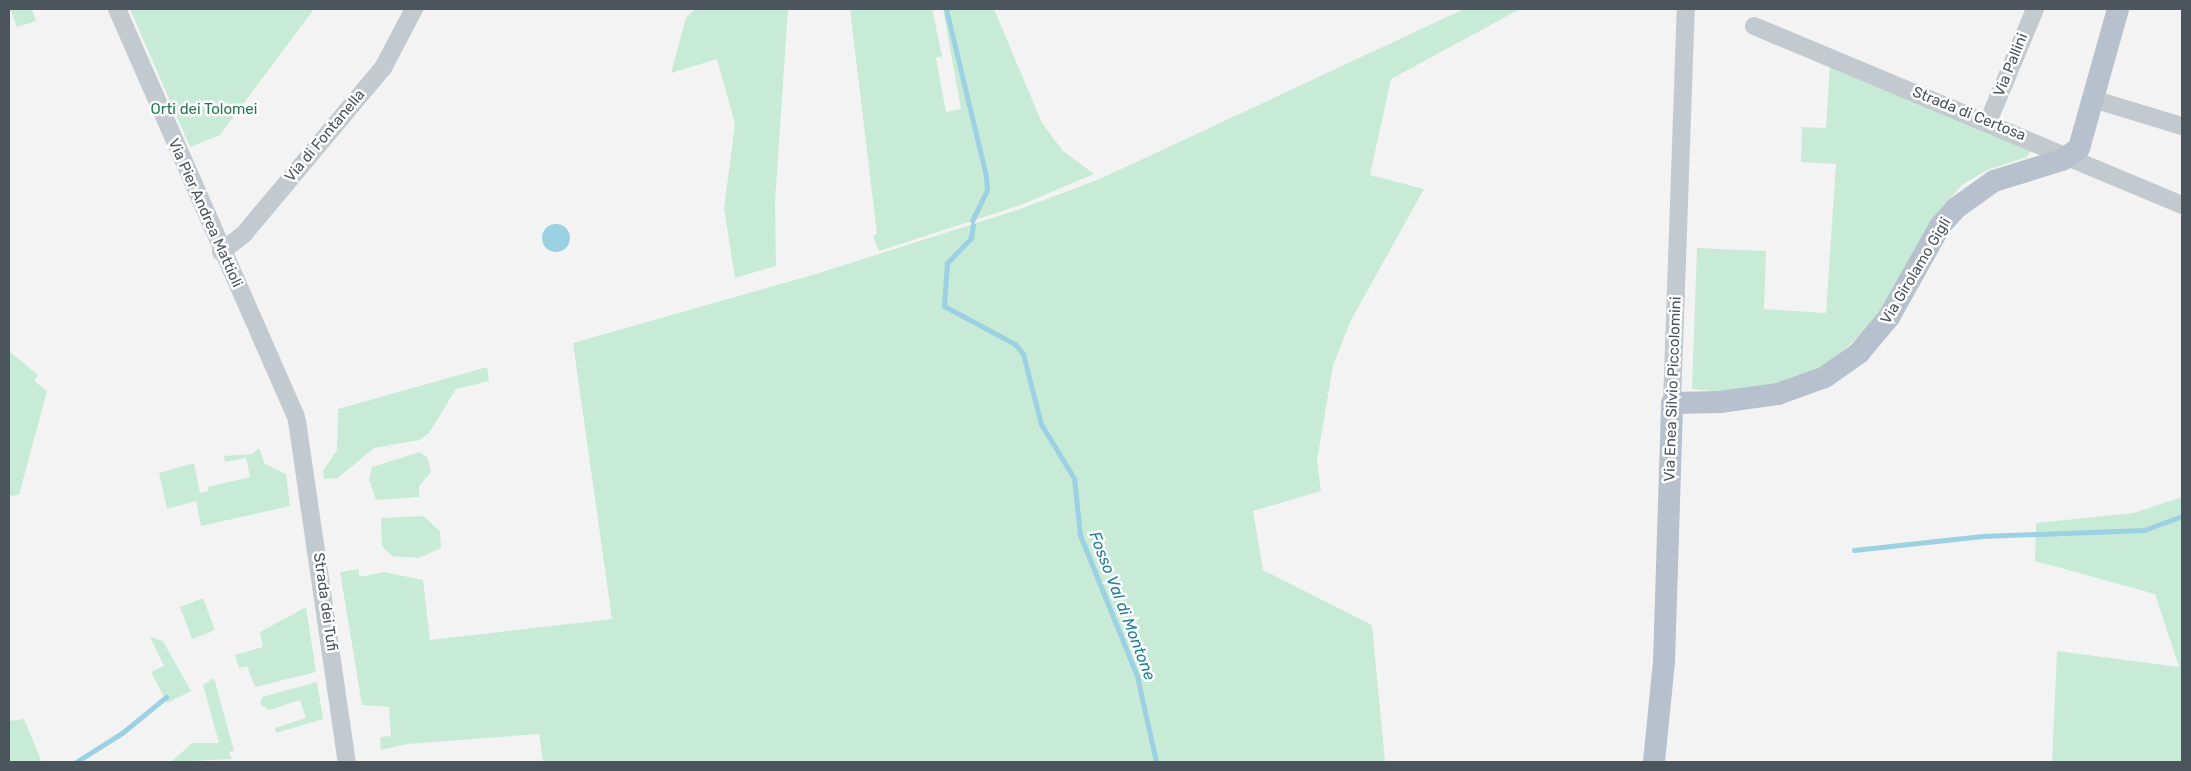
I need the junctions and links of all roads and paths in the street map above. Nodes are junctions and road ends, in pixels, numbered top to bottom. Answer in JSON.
{"nodes":[{"id":1,"x":117,"y":9,"type":"edge"},
{"id":2,"x":414,"y":9,"type":"edge"},
{"id":3,"x":2035,"y":9,"type":"edge"},
{"id":4,"x":2118,"y":9,"type":"edge"},
{"id":5,"x":1686,"y":12,"type":"edge"},
{"id":6,"x":1754,"y":26,"type":"dead end"},
{"id":7,"x":2096,"y":100,"type":"junction"},
{"id":8,"x":1988,"y":122,"type":"junction"},
{"id":9,"x":2182,"y":126,"type":"edge"},
{"id":10,"x":2070,"y":156,"type":"junction"},
{"id":11,"x":2182,"y":205,"type":"edge"},
{"id":12,"x":221,"y":252,"type":"junction"},
{"id":13,"x":1672,"y":403,"type":"junction"},
{"id":14,"x":303,"y":442,"type":"joint"},
{"id":15,"x":347,"y":762,"type":"edge"},
{"id":16,"x":1654,"y":762,"type":"edge"}],
"edges":[{"from":1,"to":12,"type":"street","name":"Via Pier Andrea Mattioli"},
{"from":2,"to":12,"type":"street","name":"Via di Fontanella"},
{"from":3,"to":8,"type":"street","name":"Via Pallini"},
{"from":4,"to":7,"type":"main road"},
{"from":5,"to":13,"type":"street","name":"Via Enea Silvio Piccolomini"},
{"from":6,"to":8,"type":"street","name":"Strada di Certosa"},
{"from":7,"to":9,"type":"street"},
{"from":7,"to":10,"type":"main road"},
{"from":8,"to":10,"type":"street","name":"Strada di Certosa"},
{"from":10,"to":11,"type":"street","name":"Strada di Certosa"},
{"from":10,"to":13,"type":"main road","name":"Via Girolamo Gigli"},
{"from":12,"to":14,"type":"street","name":"Via Pier Andrea Mattioli"},
{"from":13,"to":16,"type":"main road","name":"Via Enea Silvio Piccolomini"},
{"from":14,"to":15,"type":"street","name":"Strada dei Tufi"}]}
